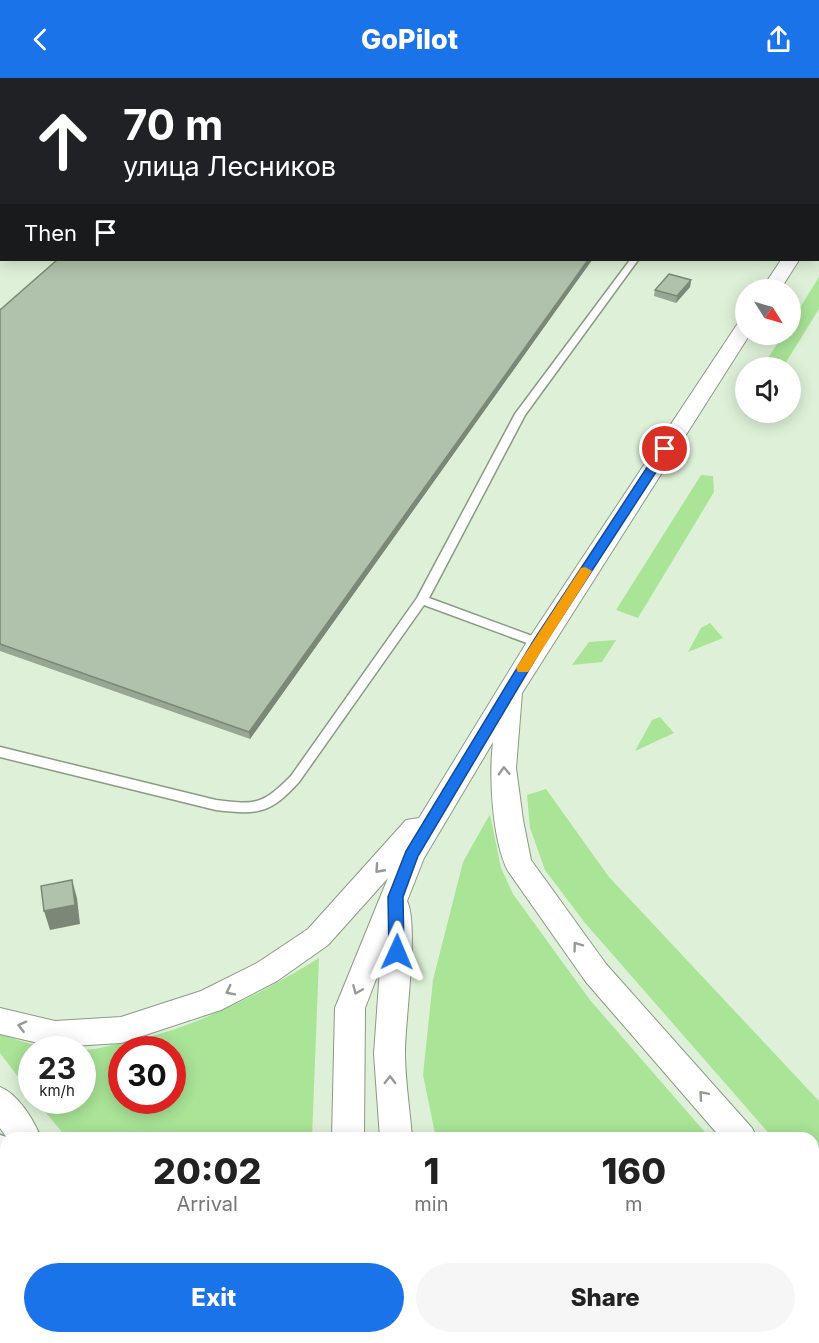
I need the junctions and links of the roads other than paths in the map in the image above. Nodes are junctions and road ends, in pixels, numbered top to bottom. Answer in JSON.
{"nodes":[{"id":1,"x":633,"y":261,"type":"edge"},
{"id":2,"x":789,"y":261,"type":"edge"},
{"id":3,"x":777,"y":279,"type":"edge"},
{"id":4,"x":735,"y":343,"type":"edge"},
{"id":5,"x":422,"y":600,"type":"junction"},
{"id":6,"x":539,"y":643,"type":"junction"},
{"id":7,"x":511,"y":687,"type":"junction"},
{"id":8,"x":0,"y":752,"type":"edge"},
{"id":9,"x":446,"y":794,"type":"junction"},
{"id":10,"x":396,"y":897,"type":"junction"},
{"id":11,"x":0,"y":1021,"type":"edge"},
{"id":12,"x":0,"y":1101,"type":"edge"},
{"id":13,"x":21,"y":1132,"type":"edge"},
{"id":14,"x":348,"y":1132,"type":"edge"},
{"id":15,"x":395,"y":1132,"type":"edge"},
{"id":16,"x":736,"y":1132,"type":"edge"}],
"edges":[{"from":1,"to":5,"type":"lane"},
{"from":2,"to":3,"type":"street"},
{"from":4,"to":6,"type":"street"},
{"from":5,"to":6,"type":"lane"},
{"from":5,"to":8,"type":"lane"},
{"from":6,"to":7,"type":"street"},
{"from":7,"to":9,"type":"street"},
{"from":16,"to":7,"type":"street","one_way":true},
{"from":9,"to":10,"type":"street"},
{"from":9,"to":11,"type":"street","one_way":true},
{"from":10,"to":14,"type":"street","one_way":true},
{"from":15,"to":10,"type":"street","one_way":true},
{"from":12,"to":13,"type":"street"}]}
